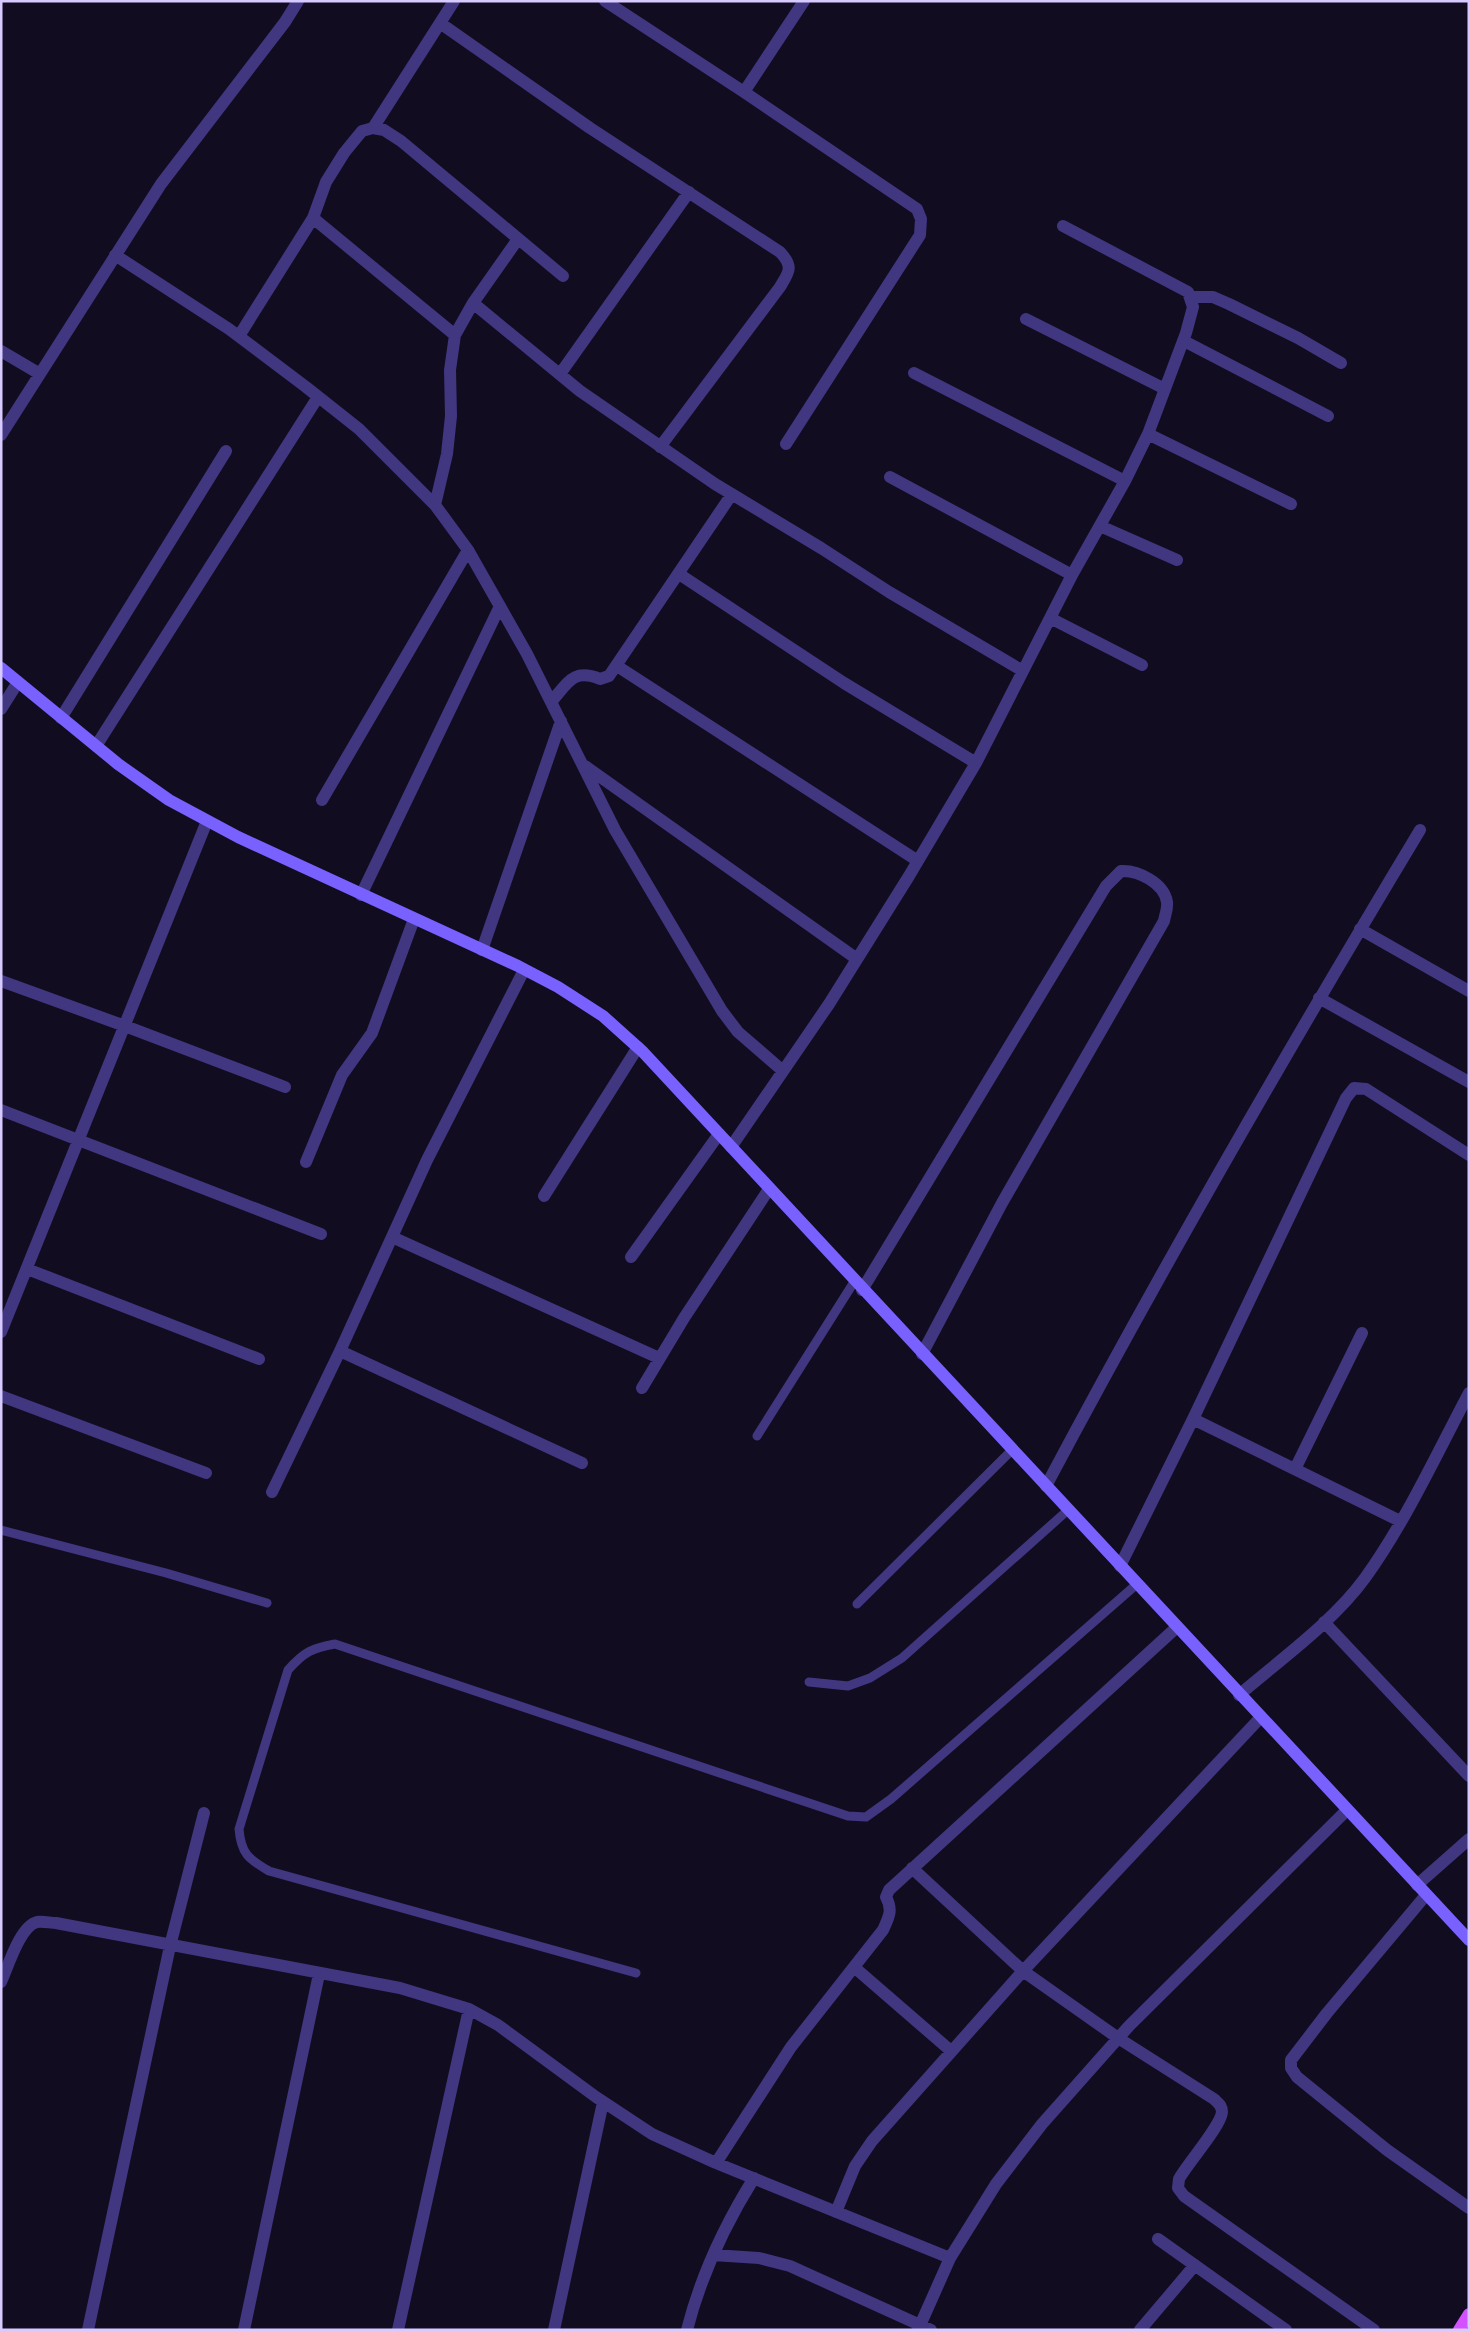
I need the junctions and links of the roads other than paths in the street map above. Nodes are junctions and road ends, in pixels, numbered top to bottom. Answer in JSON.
{"nodes":[{"id":1,"x":298,"y":1,"type":"edge"},
{"id":2,"x":454,"y":1,"type":"edge"},
{"id":3,"x":604,"y":1,"type":"edge"},
{"id":4,"x":804,"y":1,"type":"edge"},
{"id":5,"x":440,"y":22,"type":"junction"},
{"id":6,"x":744,"y":92,"type":"junction"},
{"id":7,"x":373,"y":128,"type":"junction"},
{"id":8,"x":689,"y":192,"type":"junction"},
{"id":9,"x":313,"y":218,"type":"junction"},
{"id":10,"x":1063,"y":226,"type":"dead end"},
{"id":11,"x":518,"y":239,"type":"junction"},
{"id":12,"x":115,"y":255,"type":"junction"},
{"id":13,"x":563,"y":276,"type":"dead end"},
{"id":14,"x":1191,"y":297,"type":"junction"},
{"id":15,"x":473,"y":303,"type":"junction"},
{"id":16,"x":1026,"y":319,"type":"dead end"},
{"id":17,"x":455,"y":335,"type":"junction"},
{"id":18,"x":239,"y":336,"type":"junction"},
{"id":19,"x":1184,"y":340,"type":"junction"},
{"id":20,"x":1,"y":351,"type":"edge"},
{"id":21,"x":1341,"y":363,"type":"dead end"},
{"id":22,"x":914,"y":373,"type":"dead end"},
{"id":23,"x":40,"y":374,"type":"junction"},
{"id":24,"x":560,"y":374,"type":"junction"},
{"id":25,"x":1165,"y":388,"type":"junction"},
{"id":26,"x":318,"y":397,"type":"junction"},
{"id":27,"x":1328,"y":416,"type":"dead end"},
{"id":28,"x":1148,"y":434,"type":"junction"},
{"id":29,"x":1,"y":435,"type":"edge"},
{"id":30,"x":786,"y":444,"type":"dead end"},
{"id":31,"x":660,"y":447,"type":"junction"},
{"id":32,"x":226,"y":451,"type":"dead end"},
{"id":33,"x":890,"y":477,"type":"dead end"},
{"id":34,"x":1125,"y":482,"type":"junction"},
{"id":35,"x":732,"y":494,"type":"junction"},
{"id":36,"x":1291,"y":504,"type":"dead end"},
{"id":37,"x":435,"y":505,"type":"junction"},
{"id":38,"x":1100,"y":526,"type":"junction"},
{"id":39,"x":468,"y":550,"type":"junction"},
{"id":40,"x":1177,"y":560,"type":"dead end"},
{"id":41,"x":679,"y":574,"type":"junction"},
{"id":42,"x":1072,"y":575,"type":"junction"},
{"id":43,"x":500,"y":606,"type":"junction"},
{"id":44,"x":1050,"y":618,"type":"junction"},
{"id":45,"x":1142,"y":665,"type":"dead end"},
{"id":46,"x":617,"y":666,"type":"junction"},
{"id":47,"x":1,"y":668,"type":"edge"},
{"id":48,"x":1023,"y":670,"type":"junction"},
{"id":49,"x":18,"y":682,"type":"junction"},
{"id":50,"x":551,"y":702,"type":"junction"},
{"id":51,"x":1,"y":709,"type":"edge"},
{"id":52,"x":61,"y":718,"type":"junction"},
{"id":53,"x":561,"y":721,"type":"junction"},
{"id":54,"x":96,"y":746,"type":"junction"},
{"id":55,"x":976,"y":763,"type":"junction"},
{"id":56,"x":583,"y":765,"type":"junction"},
{"id":57,"x":322,"y":800,"type":"dead end"},
{"id":58,"x":207,"y":821,"type":"junction"},
{"id":59,"x":1420,"y":830,"type":"dead end"},
{"id":60,"x":918,"y":861,"type":"junction"},
{"id":61,"x":361,"y":895,"type":"junction"},
{"id":62,"x":414,"y":919,"type":"junction"},
{"id":63,"x":1360,"y":929,"type":"junction"},
{"id":64,"x":482,"y":950,"type":"junction"},
{"id":65,"x":857,"y":959,"type":"junction"},
{"id":66,"x":524,"y":970,"type":"junction"},
{"id":67,"x":1,"y":981,"type":"edge"},
{"id":68,"x":1469,"y":991,"type":"edge"},
{"id":69,"x":1319,"y":998,"type":"junction"},
{"id":70,"x":125,"y":1026,"type":"junction"},
{"id":71,"x":638,"y":1047,"type":"junction"},
{"id":72,"x":783,"y":1071,"type":"junction"},
{"id":73,"x":1469,"y":1082,"type":"edge"},
{"id":74,"x":285,"y":1087,"type":"dead end"},
{"id":75,"x":1,"y":1110,"type":"edge"},
{"id":76,"x":719,"y":1134,"type":"junction"},
{"id":77,"x":79,"y":1139,"type":"junction"},
{"id":78,"x":731,"y":1147,"type":"junction"},
{"id":79,"x":1469,"y":1155,"type":"edge"},
{"id":80,"x":306,"y":1162,"type":"dead end"},
{"id":81,"x":769,"y":1189,"type":"junction"},
{"id":82,"x":544,"y":1196,"type":"dead end"},
{"id":83,"x":321,"y":1234,"type":"dead end"},
{"id":84,"x":392,"y":1237,"type":"junction"},
{"id":85,"x":631,"y":1256,"type":"dead end"},
{"id":86,"x":27,"y":1269,"type":"junction"},
{"id":87,"x":858,"y":1286,"type":"junction"},
{"id":88,"x":1,"y":1332,"type":"edge"},
{"id":89,"x":1362,"y":1333,"type":"dead end"},
{"id":90,"x":340,"y":1351,"type":"junction"},
{"id":91,"x":922,"y":1354,"type":"junction"},
{"id":92,"x":659,"y":1358,"type":"junction"},
{"id":93,"x":259,"y":1359,"type":"dead end"},
{"id":94,"x":642,"y":1388,"type":"dead end"},
{"id":95,"x":1469,"y":1393,"type":"edge"},
{"id":96,"x":1,"y":1396,"type":"edge"},
{"id":97,"x":1194,"y":1419,"type":"junction"},
{"id":98,"x":757,"y":1436,"type":"dead end"},
{"id":99,"x":1012,"y":1450,"type":"junction"},
{"id":100,"x":582,"y":1463,"type":"dead end"},
{"id":101,"x":1295,"y":1469,"type":"junction"},
{"id":102,"x":206,"y":1473,"type":"dead end"},
{"id":103,"x":1046,"y":1486,"type":"junction"},
{"id":104,"x":272,"y":1492,"type":"dead end"},
{"id":105,"x":1068,"y":1510,"type":"junction"},
{"id":106,"x":1400,"y":1521,"type":"junction"},
{"id":107,"x":1,"y":1530,"type":"edge"},
{"id":108,"x":1120,"y":1566,"type":"junction"},
{"id":109,"x":1137,"y":1584,"type":"junction"},
{"id":110,"x":267,"y":1602,"type":"dead end"},
{"id":111,"x":857,"y":1604,"type":"dead end"},
{"id":112,"x":1324,"y":1622,"type":"junction"},
{"id":113,"x":1177,"y":1627,"type":"junction"},
{"id":114,"x":808,"y":1682,"type":"dead end"},
{"id":115,"x":1240,"y":1695,"type":"junction"},
{"id":116,"x":1261,"y":1717,"type":"junction"},
{"id":117,"x":1469,"y":1776,"type":"edge"},
{"id":118,"x":1348,"y":1810,"type":"junction"},
{"id":119,"x":204,"y":1813,"type":"dead end"},
{"id":120,"x":1469,"y":1839,"type":"edge"},
{"id":121,"x":912,"y":1868,"type":"junction"},
{"id":122,"x":1417,"y":1884,"type":"junction"},
{"id":123,"x":1426,"y":1895,"type":"junction"},
{"id":124,"x":1469,"y":1940,"type":"edge"},
{"id":125,"x":170,"y":1946,"type":"junction"},
{"id":126,"x":854,"y":1967,"type":"junction"},
{"id":127,"x":1023,"y":1971,"type":"junction"},
{"id":128,"x":636,"y":1973,"type":"dead end"},
{"id":129,"x":319,"y":1974,"type":"junction"},
{"id":130,"x":1,"y":1982,"type":"edge"},
{"id":131,"x":469,"y":2009,"type":"junction"},
{"id":132,"x":1118,"y":2038,"type":"junction"},
{"id":133,"x":951,"y":2051,"type":"junction"},
{"id":134,"x":603,"y":2102,"type":"junction"},
{"id":135,"x":716,"y":2163,"type":"junction"},
{"id":136,"x":754,"y":2178,"type":"junction"},
{"id":137,"x":1469,"y":2208,"type":"edge"},
{"id":138,"x":836,"y":2212,"type":"junction"},
{"id":139,"x":1158,"y":2239,"type":"dead end"},
{"id":140,"x":713,"y":2255,"type":"junction"},
{"id":141,"x":950,"y":2258,"type":"junction"},
{"id":142,"x":1195,"y":2265,"type":"junction"},
{"id":143,"x":1469,"y":2314,"type":"edge"},
{"id":144,"x":923,"y":2328,"type":"edge"},
{"id":145,"x":1281,"y":2328,"type":"edge"},
{"id":146,"x":88,"y":2330,"type":"edge"},
{"id":147,"x":244,"y":2330,"type":"edge"},
{"id":148,"x":398,"y":2330,"type":"edge"},
{"id":149,"x":554,"y":2330,"type":"edge"},
{"id":150,"x":687,"y":2330,"type":"edge"},
{"id":151,"x":1140,"y":2330,"type":"edge"},
{"id":152,"x":1374,"y":2330,"type":"edge"},
{"id":153,"x":1459,"y":2330,"type":"edge"}],
"edges":[{"from":1,"to":12,"type":"street"},
{"from":2,"to":5,"type":"street"},
{"from":3,"to":6,"type":"street"},
{"from":4,"to":6,"type":"street"},
{"from":5,"to":7,"type":"street"},
{"from":5,"to":8,"type":"street"},
{"from":6,"to":30,"type":"street"},
{"from":7,"to":9,"type":"street"},
{"from":7,"to":11,"type":"street"},
{"from":8,"to":24,"type":"street"},
{"from":8,"to":31,"type":"street"},
{"from":9,"to":17,"type":"street"},
{"from":9,"to":18,"type":"street"},
{"from":10,"to":14,"type":"street"},
{"from":11,"to":13,"type":"street"},
{"from":11,"to":15,"type":"street"},
{"from":12,"to":18,"type":"street"},
{"from":12,"to":23,"type":"street"},
{"from":14,"to":19,"type":"street"},
{"from":14,"to":21,"type":"street"},
{"from":15,"to":17,"type":"street"},
{"from":15,"to":24,"type":"street"},
{"from":16,"to":25,"type":"street"},
{"from":17,"to":37,"type":"street"},
{"from":18,"to":26,"type":"street"},
{"from":19,"to":25,"type":"street"},
{"from":19,"to":27,"type":"street"},
{"from":20,"to":23,"type":"street"},
{"from":22,"to":34,"type":"street"},
{"from":23,"to":29,"type":"street"},
{"from":24,"to":31,"type":"street"},
{"from":25,"to":28,"type":"street"},
{"from":26,"to":37,"type":"street"},
{"from":26,"to":54,"type":"street"},
{"from":28,"to":34,"type":"street"},
{"from":28,"to":36,"type":"street"},
{"from":31,"to":35,"type":"street"},
{"from":32,"to":52,"type":"street"},
{"from":33,"to":42,"type":"street"},
{"from":34,"to":38,"type":"street"},
{"from":35,"to":41,"type":"street"},
{"from":35,"to":48,"type":"street"},
{"from":37,"to":39,"type":"street"},
{"from":38,"to":40,"type":"street"},
{"from":38,"to":42,"type":"street"},
{"from":39,"to":43,"type":"street"},
{"from":39,"to":57,"type":"street"},
{"from":41,"to":46,"type":"street"},
{"from":41,"to":55,"type":"street"},
{"from":42,"to":44,"type":"street"},
{"from":43,"to":50,"type":"street"},
{"from":43,"to":61,"type":"street"},
{"from":44,"to":45,"type":"street"},
{"from":44,"to":48,"type":"street"},
{"from":46,"to":50,"type":"street"},
{"from":46,"to":60,"type":"street"},
{"from":47,"to":49,"type":"street"},
{"from":48,"to":55,"type":"street"},
{"from":49,"to":51,"type":"street"},
{"from":49,"to":52,"type":"street"},
{"from":50,"to":53,"type":"street"},
{"from":52,"to":54,"type":"street"},
{"from":53,"to":56,"type":"street"},
{"from":53,"to":64,"type":"street"},
{"from":54,"to":58,"type":"street"},
{"from":55,"to":60,"type":"street"},
{"from":56,"to":65,"type":"street"},
{"from":56,"to":72,"type":"street"},
{"from":58,"to":61,"type":"street"},
{"from":58,"to":70,"type":"street"},
{"from":59,"to":63,"type":"street"},
{"from":60,"to":65,"type":"street"},
{"from":61,"to":62,"type":"street"},
{"from":62,"to":64,"type":"street"},
{"from":62,"to":80,"type":"street"},
{"from":63,"to":68,"type":"street"},
{"from":63,"to":69,"type":"street"},
{"from":64,"to":66,"type":"street"},
{"from":65,"to":72,"type":"street"},
{"from":66,"to":71,"type":"street"},
{"from":66,"to":84,"type":"street"},
{"from":67,"to":70,"type":"street"},
{"from":69,"to":73,"type":"street"},
{"from":69,"to":103,"type":"street"},
{"from":70,"to":74,"type":"street"},
{"from":70,"to":77,"type":"street"},
{"from":71,"to":76,"type":"street"},
{"from":71,"to":82,"type":"street"},
{"from":72,"to":78,"type":"street"},
{"from":75,"to":77,"type":"street"},
{"from":76,"to":78,"type":"street"},
{"from":76,"to":85,"type":"street"},
{"from":77,"to":83,"type":"street"},
{"from":77,"to":86,"type":"street"},
{"from":78,"to":81,"type":"street"},
{"from":79,"to":97,"type":"street"},
{"from":81,"to":87,"type":"street"},
{"from":81,"to":92,"type":"street"},
{"from":84,"to":90,"type":"street"},
{"from":84,"to":92,"type":"street"},
{"from":86,"to":88,"type":"street"},
{"from":86,"to":93,"type":"street"},
{"from":87,"to":91,"type":"street"},
{"from":87,"to":91,"type":"street"},
{"from":87,"to":98,"type":"lane"},
{"from":89,"to":101,"type":"street"},
{"from":90,"to":100,"type":"street"},
{"from":90,"to":104,"type":"street"},
{"from":91,"to":99,"type":"street"},
{"from":92,"to":94,"type":"street"},
{"from":95,"to":106,"type":"street"},
{"from":96,"to":102,"type":"street"},
{"from":97,"to":101,"type":"street"},
{"from":97,"to":108,"type":"street"},
{"from":99,"to":103,"type":"street"},
{"from":99,"to":111,"type":"lane"},
{"from":101,"to":106,"type":"street"},
{"from":103,"to":105,"type":"street"},
{"from":105,"to":108,"type":"street"},
{"from":105,"to":114,"type":"lane"},
{"from":106,"to":112,"type":"street"},
{"from":107,"to":110,"type":"lane"},
{"from":108,"to":109,"type":"street"},
{"from":109,"to":113,"type":"street"},
{"from":109,"to":128,"type":"lane"},
{"from":112,"to":115,"type":"street"},
{"from":112,"to":117,"type":"street"},
{"from":113,"to":115,"type":"street"},
{"from":113,"to":121,"type":"street"},
{"from":115,"to":116,"type":"street"},
{"from":116,"to":118,"type":"street"},
{"from":116,"to":127,"type":"street"},
{"from":118,"to":122,"type":"street"},
{"from":118,"to":132,"type":"street"},
{"from":119,"to":125,"type":"street"},
{"from":120,"to":122,"type":"street"},
{"from":121,"to":126,"type":"street"},
{"from":121,"to":127,"type":"street"},
{"from":122,"to":123,"type":"street"},
{"from":123,"to":124,"type":"street"},
{"from":123,"to":137,"type":"street"},
{"from":125,"to":129,"type":"street"},
{"from":125,"to":130,"type":"street"},
{"from":125,"to":146,"type":"street"},
{"from":126,"to":133,"type":"street"},
{"from":126,"to":135,"type":"street"},
{"from":127,"to":132,"type":"street"},
{"from":127,"to":133,"type":"street"},
{"from":129,"to":131,"type":"street"},
{"from":129,"to":147,"type":"street"},
{"from":131,"to":134,"type":"street"},
{"from":131,"to":148,"type":"street"},
{"from":132,"to":141,"type":"street"},
{"from":132,"to":152,"type":"street"},
{"from":133,"to":138,"type":"street"},
{"from":134,"to":135,"type":"street"},
{"from":134,"to":149,"type":"street"},
{"from":135,"to":136,"type":"street"},
{"from":136,"to":138,"type":"street"},
{"from":136,"to":140,"type":"street"},
{"from":138,"to":141,"type":"street"},
{"from":139,"to":142,"type":"street"},
{"from":140,"to":144,"type":"street"},
{"from":140,"to":150,"type":"street"},
{"from":141,"to":144,"type":"street"},
{"from":142,"to":145,"type":"street"},
{"from":142,"to":151,"type":"street"},
{"from":143,"to":153,"type":"main road"}]}
